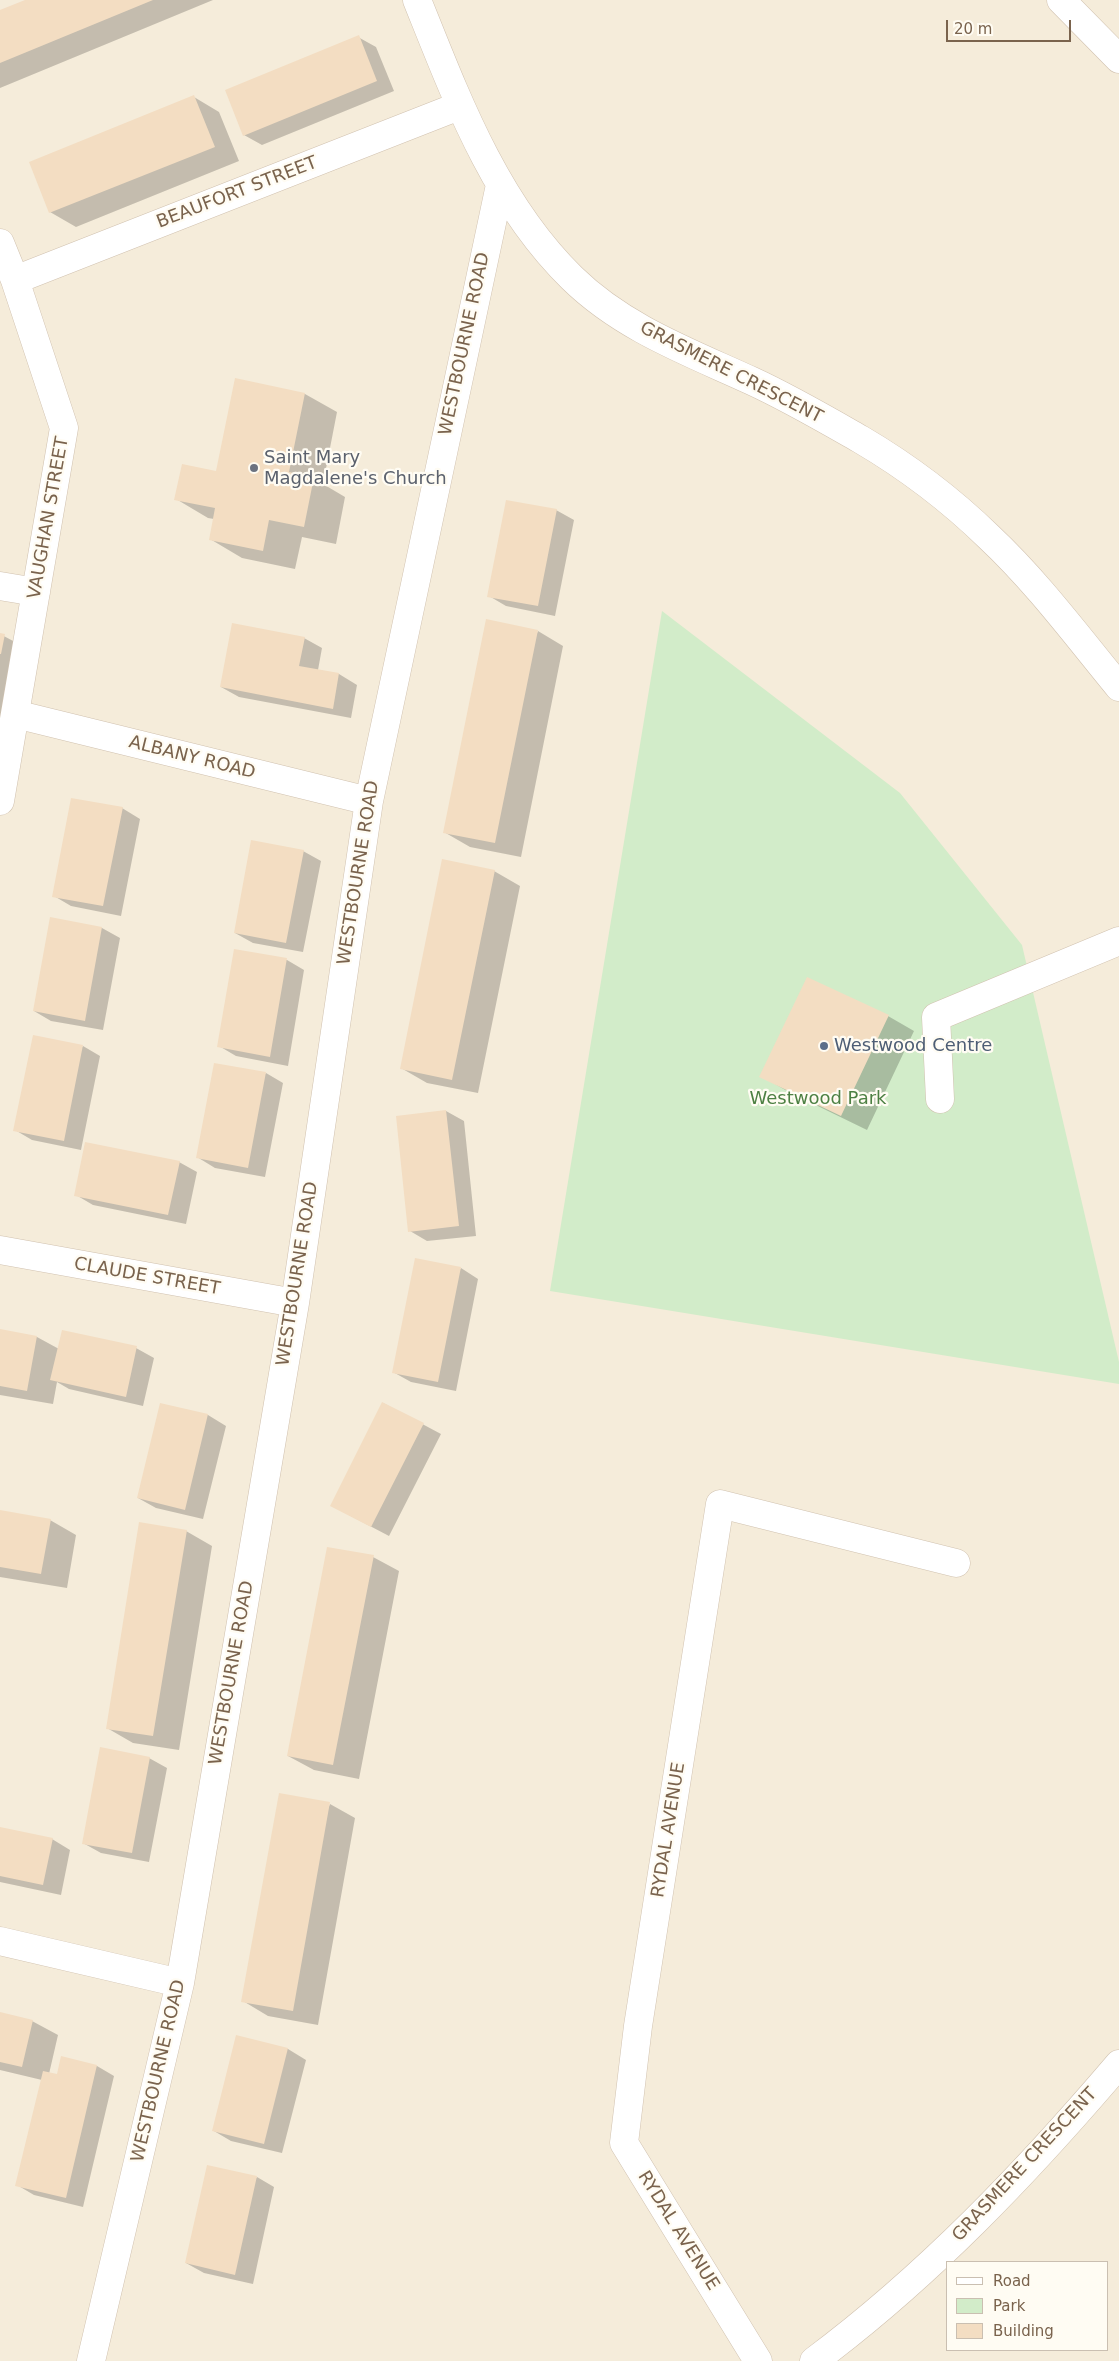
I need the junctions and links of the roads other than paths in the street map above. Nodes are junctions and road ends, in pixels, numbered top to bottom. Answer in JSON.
{"nodes":[{"id":1,"x":417,"y":0,"type":"edge"},
{"id":2,"x":1061,"y":0,"type":"edge"},
{"id":3,"x":1119,"y":59,"type":"edge"},
{"id":4,"x":459,"y":106,"type":"junction"},
{"id":5,"x":500,"y":186,"type":"junction"},
{"id":6,"x":0,"y":243,"type":"edge"},
{"id":7,"x":15,"y":280,"type":"junction"},
{"id":8,"x":0,"y":586,"type":"edge"},
{"id":9,"x":36,"y":592,"type":"junction"},
{"id":10,"x":1119,"y":687,"type":"edge"},
{"id":11,"x":15,"y":714,"type":"junction"},
{"id":12,"x":0,"y":801,"type":"edge"},
{"id":13,"x":369,"y":801,"type":"junction"},
{"id":14,"x":1119,"y":941,"type":"edge"},
{"id":15,"x":940,"y":1099,"type":"dead end"},
{"id":16,"x":0,"y":1250,"type":"edge"},
{"id":17,"x":295,"y":1303,"type":"junction"},
{"id":18,"x":956,"y":1563,"type":"dead end"},
{"id":19,"x":0,"y":1941,"type":"edge"},
{"id":20,"x":180,"y":1983,"type":"junction"},
{"id":21,"x":1119,"y":2064,"type":"edge"},
{"id":22,"x":92,"y":2361,"type":"edge"},
{"id":23,"x":758,"y":2361,"type":"edge"},
{"id":24,"x":814,"y":2361,"type":"edge"}],
"edges":[{"from":1,"to":4,"type":"street","name":"GRASMERE CRESCENT"},
{"from":2,"to":3,"type":"street"},
{"from":4,"to":5,"type":"street","name":"GRASMERE CRESCENT"},
{"from":4,"to":7,"type":"street","name":"BEAUFORT STREET"},
{"from":5,"to":10,"type":"street","name":"GRASMERE CRESCENT"},
{"from":5,"to":13,"type":"street","name":"WESTBOURNE ROAD"},
{"from":6,"to":7,"type":"street","name":"VAUGHAN STREET"},
{"from":7,"to":9,"type":"street","name":"VAUGHAN STREET"},
{"from":8,"to":9,"type":"street"},
{"from":9,"to":11,"type":"street","name":"VAUGHAN STREET"},
{"from":11,"to":12,"type":"street","name":"VAUGHAN STREET"},
{"from":11,"to":13,"type":"street","name":"ALBANY ROAD"},
{"from":13,"to":17,"type":"street","name":"WESTBOURNE ROAD"},
{"from":14,"to":15,"type":"street"},
{"from":16,"to":17,"type":"street","name":"CLAUDE STREET"},
{"from":17,"to":20,"type":"street","name":"WESTBOURNE ROAD"},
{"from":18,"to":23,"type":"street","name":"RYDAL AVENUE"},
{"from":19,"to":20,"type":"street"},
{"from":20,"to":22,"type":"street","name":"WESTBOURNE ROAD"},
{"from":21,"to":24,"type":"street","name":"GRASMERE CRESCENT"}]}
